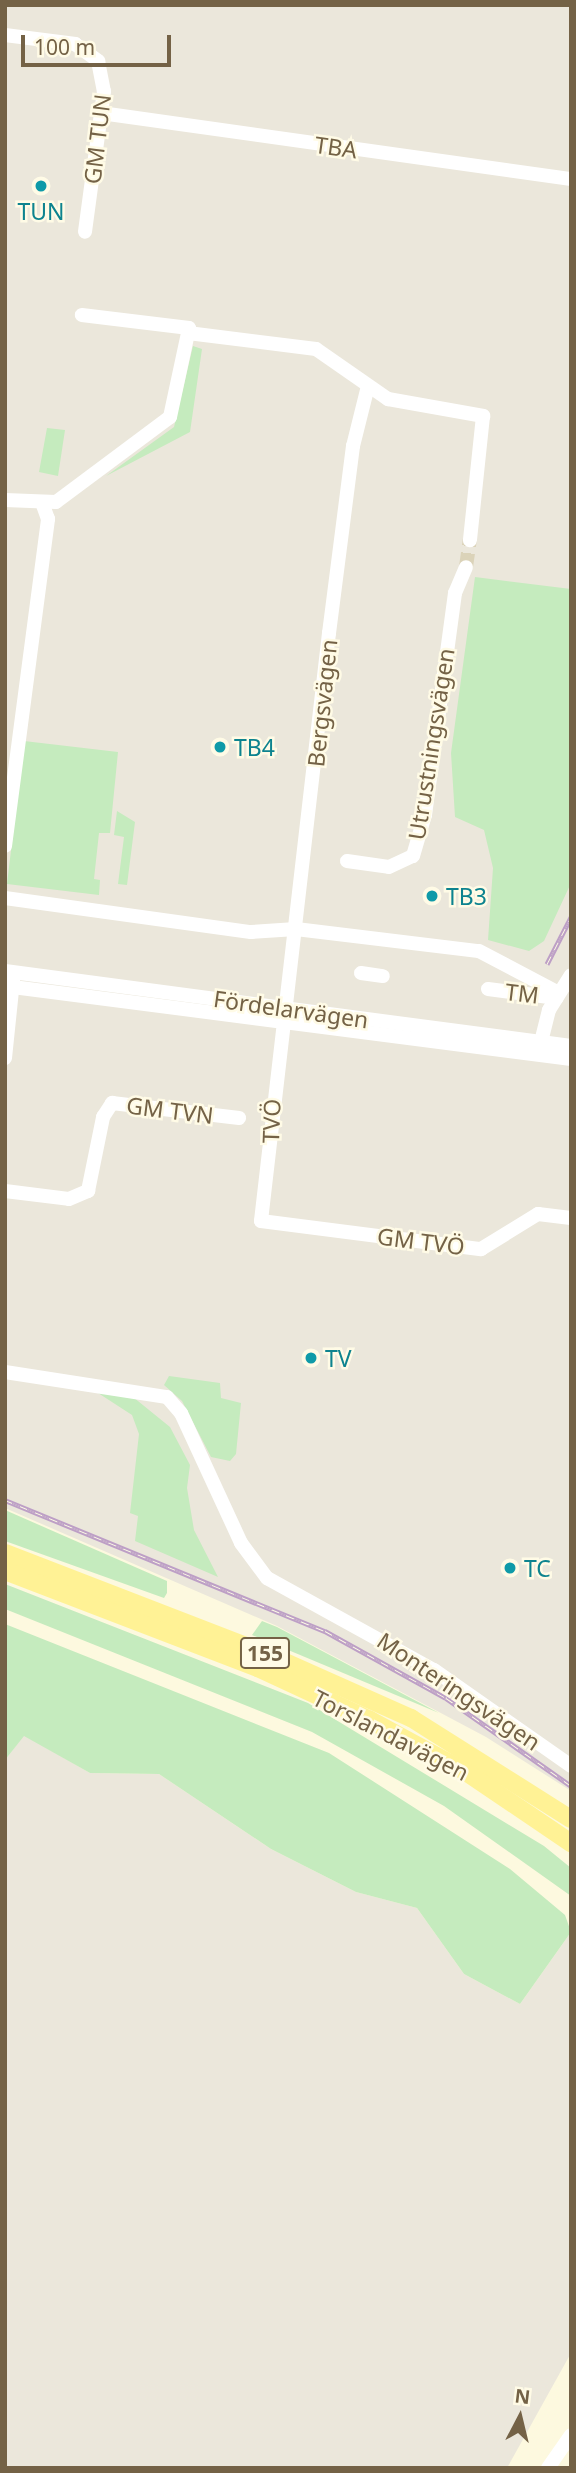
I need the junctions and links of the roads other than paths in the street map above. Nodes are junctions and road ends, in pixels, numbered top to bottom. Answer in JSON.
{"nodes":[{"id":1,"x":5,"y":35,"type":"edge"},
{"id":2,"x":101,"y":113,"type":"junction"},
{"id":3,"x":571,"y":179,"type":"edge"},
{"id":4,"x":85,"y":232,"type":"dead end"},
{"id":5,"x":82,"y":315,"type":"dead end"},
{"id":6,"x":189,"y":330,"type":"junction"},
{"id":7,"x":368,"y":386,"type":"junction"},
{"id":8,"x":5,"y":500,"type":"edge"},
{"id":9,"x":43,"y":505,"type":"junction"},
{"id":10,"x":470,"y":540,"type":"tunnel mouth"},
{"id":11,"x":466,"y":567,"type":"tunnel mouth"},
{"id":12,"x":5,"y":846,"type":"edge"},
{"id":13,"x":347,"y":861,"type":"dead end"},
{"id":14,"x":5,"y":898,"type":"edge"},
{"id":15,"x":296,"y":929,"type":"junction"},
{"id":16,"x":361,"y":973,"type":"dead end"},
{"id":17,"x":571,"y":975,"type":"edge"},
{"id":18,"x":383,"y":976,"type":"dead end"},
{"id":19,"x":9,"y":982,"type":"edge"},
{"id":20,"x":488,"y":989,"type":"dead end"},
{"id":21,"x":558,"y":995,"type":"junction"},
{"id":22,"x":283,"y":1015,"type":"junction"},
{"id":23,"x":571,"y":1046,"type":"edge"},
{"id":24,"x":539,"y":1048,"type":"junction"},
{"id":25,"x":5,"y":1058,"type":"edge"},
{"id":26,"x":571,"y":1059,"type":"edge"},
{"id":27,"x":239,"y":1118,"type":"dead end"},
{"id":28,"x":5,"y":1191,"type":"edge"},
{"id":29,"x":571,"y":1217,"type":"edge"},
{"id":30,"x":261,"y":1221,"type":"joint"},
{"id":31,"x":5,"y":1372,"type":"edge"},
{"id":32,"x":5,"y":1553,"type":"edge"},
{"id":33,"x":5,"y":1570,"type":"edge"},
{"id":34,"x":571,"y":1766,"type":"edge"},
{"id":35,"x":571,"y":1819,"type":"edge"},
{"id":36,"x":571,"y":1843,"type":"edge"},
{"id":37,"x":571,"y":2435,"type":"edge"},
{"id":38,"x":548,"y":2468,"type":"edge"}],
"edges":[{"from":1,"to":2,"type":"street","name":"GM TUN"},
{"from":2,"to":3,"type":"street","name":"TBA"},
{"from":2,"to":4,"type":"street","name":"GM TUN"},
{"from":5,"to":6,"type":"street"},
{"from":6,"to":7,"type":"street"},
{"from":6,"to":9,"type":"street"},
{"from":7,"to":10,"type":"street"},
{"from":7,"to":15,"type":"street","name":"Bergsvägen"},
{"from":8,"to":9,"type":"street"},
{"from":9,"to":12,"type":"street"},
{"from":11,"to":13,"type":"street","name":"Utrustningsvägen"},
{"from":14,"to":15,"type":"street"},
{"from":15,"to":21,"type":"street"},
{"from":15,"to":22,"type":"street","name":"Bergsvägen"},
{"from":16,"to":18,"type":"street"},
{"from":17,"to":21,"type":"street"},
{"from":19,"to":22,"type":"street","name":"Fördelarvägen"},
{"from":19,"to":25,"type":"street"},
{"from":20,"to":21,"type":"street","name":"TM"},
{"from":21,"to":24,"type":"street"},
{"from":22,"to":24,"type":"street","name":"Fördelarvägen"},
{"from":22,"to":30,"type":"street","name":"TVÖ"},
{"from":23,"to":24,"type":"street","name":"Fördelarvägen"},
{"from":24,"to":26,"type":"street","name":"Fördelarvägen"},
{"from":27,"to":28,"type":"street","name":"GM TVN"},
{"from":29,"to":30,"type":"street","name":"GM TVÖ"},
{"from":31,"to":34,"type":"street","name":"Monteringsvägen"},
{"from":32,"to":35,"type":"main road","name":"Torslandavägen","number":"155"},
{"from":33,"to":36,"type":"main road","name":"Torslandavägen","number":"155"},
{"from":37,"to":38,"type":"street"}]}
